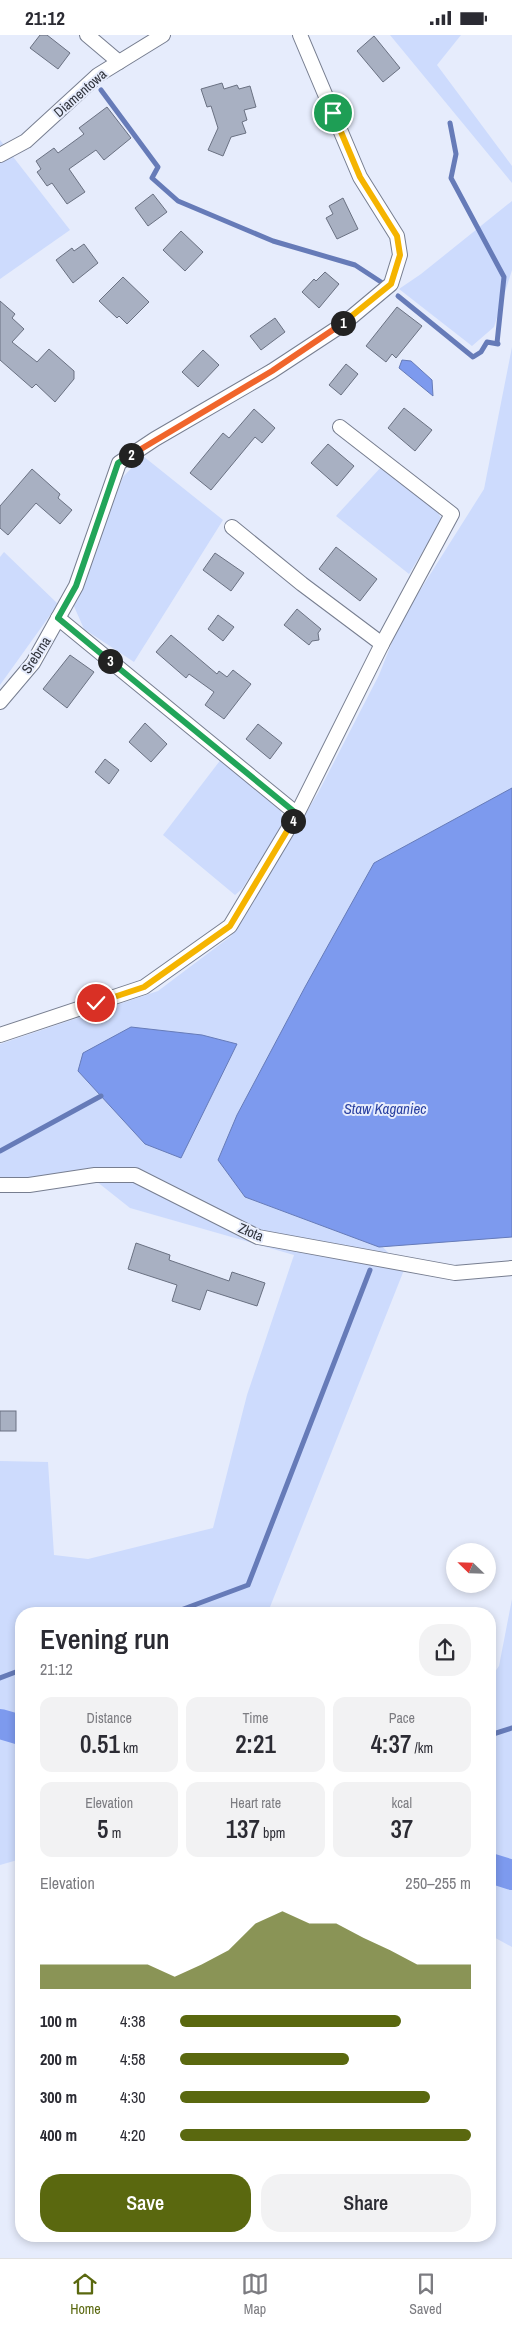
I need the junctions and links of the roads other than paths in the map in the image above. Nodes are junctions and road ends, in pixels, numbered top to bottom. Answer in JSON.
{"nodes":[{"id":1,"x":86,"y":35,"type":"edge"},
{"id":2,"x":163,"y":35,"type":"edge"},
{"id":3,"x":300,"y":35,"type":"edge"},
{"id":4,"x":119,"y":62,"type":"junction"},
{"id":5,"x":0,"y":155,"type":"edge"},
{"id":6,"x":340,"y":427,"type":"dead end"},
{"id":7,"x":232,"y":527,"type":"dead end"},
{"id":8,"x":58,"y":618,"type":"junction"},
{"id":9,"x":382,"y":644,"type":"junction"},
{"id":10,"x":0,"y":702,"type":"edge"},
{"id":11,"x":297,"y":814,"type":"junction"},
{"id":12,"x":0,"y":1035,"type":"edge"},
{"id":13,"x":0,"y":1185,"type":"edge"},
{"id":14,"x":512,"y":1268,"type":"edge"}],
"edges":[{"from":1,"to":4,"type":"street"},
{"from":2,"to":4,"type":"street","name":"Diamentowa"},
{"from":3,"to":8,"type":"street","name":"Srebrna"},
{"from":4,"to":5,"type":"street","name":"Diamentowa"},
{"from":6,"to":9,"type":"street"},
{"from":7,"to":9,"type":"street"},
{"from":8,"to":10,"type":"street","name":"Srebrna"},
{"from":8,"to":11,"type":"street"},
{"from":9,"to":11,"type":"street"},
{"from":11,"to":12,"type":"street"},
{"from":13,"to":14,"type":"street","name":"Złota"}]}
